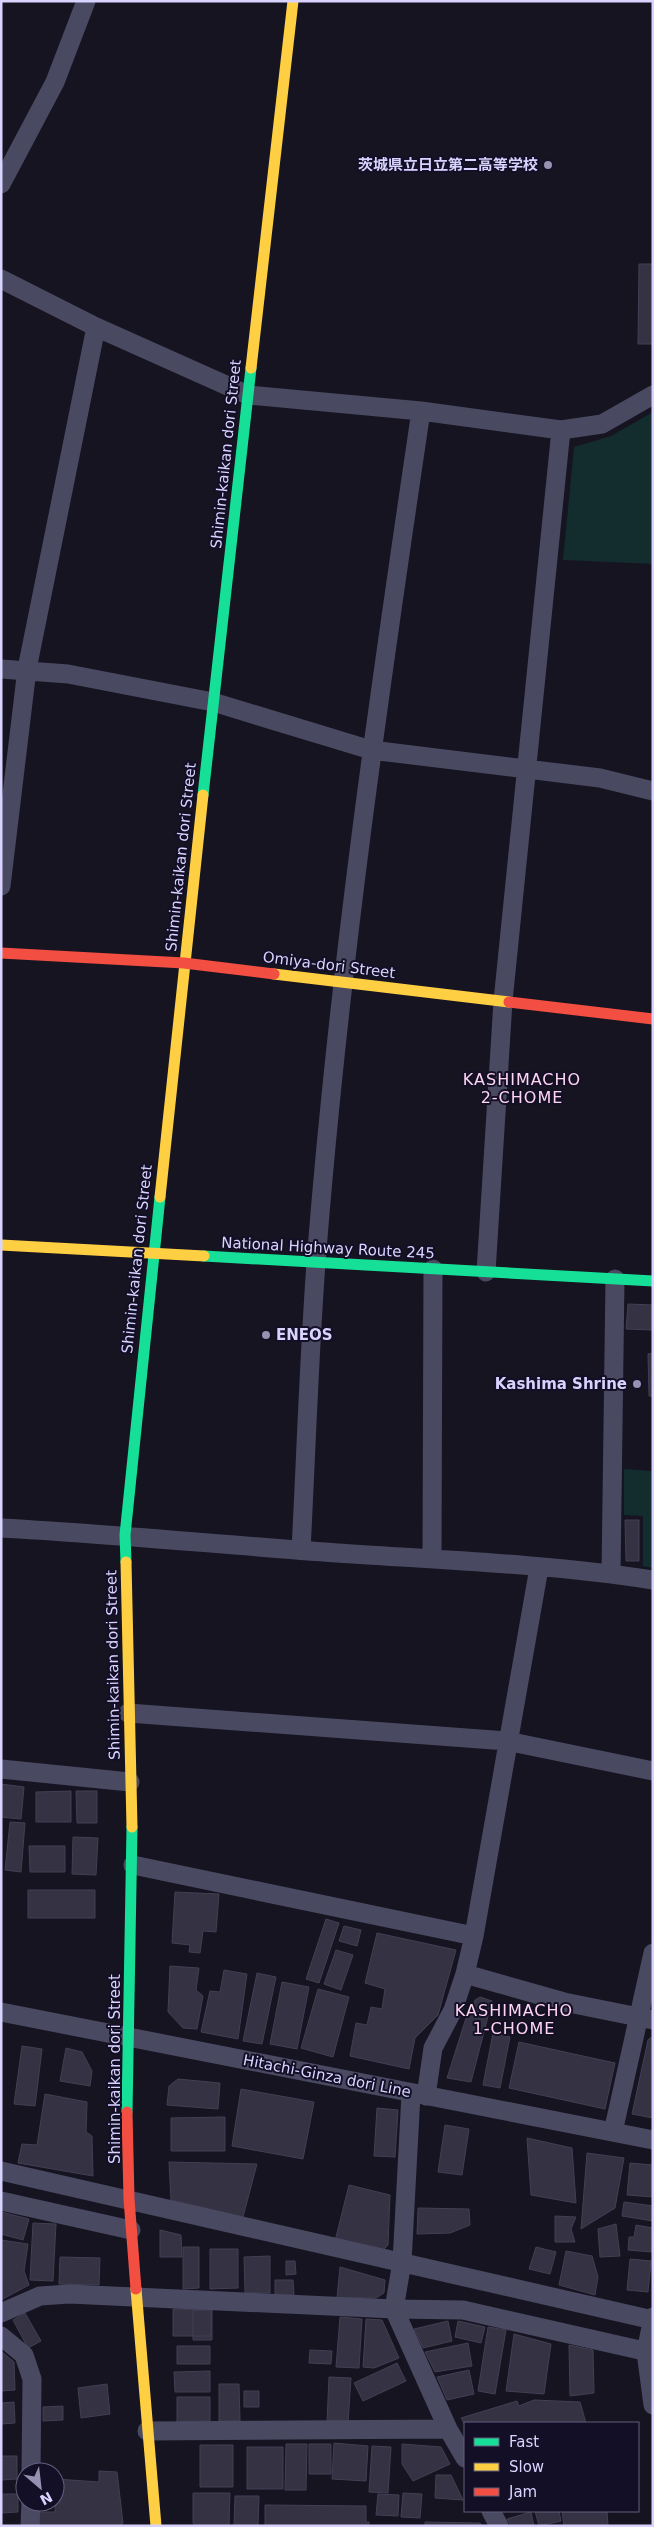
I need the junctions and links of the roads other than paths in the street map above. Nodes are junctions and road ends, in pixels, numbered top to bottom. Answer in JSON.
{"nodes":[{"id":1,"x":86,"y":1,"type":"edge"},
{"id":2,"x":293,"y":1,"type":"edge"},
{"id":3,"x":1,"y":184,"type":"edge"},
{"id":4,"x":1,"y":279,"type":"edge"},
{"id":5,"x":96,"y":327,"type":"junction"},
{"id":6,"x":248,"y":395,"type":"junction"},
{"id":7,"x":653,"y":395,"type":"edge"},
{"id":8,"x":421,"y":411,"type":"junction"},
{"id":9,"x":560,"y":430,"type":"junction"},
{"id":10,"x":1,"y":669,"type":"edge"},
{"id":11,"x":27,"y":669,"type":"junction"},
{"id":12,"x":213,"y":702,"type":"junction"},
{"id":13,"x":371,"y":750,"type":"junction"},
{"id":14,"x":526,"y":770,"type":"junction"},
{"id":15,"x":653,"y":791,"type":"edge"},
{"id":16,"x":1,"y":886,"type":"edge"},
{"id":17,"x":1,"y":953,"type":"edge"},
{"id":18,"x":184,"y":963,"type":"junction"},
{"id":19,"x":344,"y":982,"type":"junction"},
{"id":20,"x":503,"y":1001,"type":"junction"},
{"id":21,"x":653,"y":1019,"type":"edge"},
{"id":22,"x":1,"y":1246,"type":"edge"},
{"id":23,"x":152,"y":1254,"type":"junction"},
{"id":24,"x":316,"y":1263,"type":"junction"},
{"id":25,"x":432,"y":1269,"type":"junction"},
{"id":26,"x":486,"y":1272,"type":"junction"},
{"id":27,"x":615,"y":1279,"type":"junction"},
{"id":28,"x":653,"y":1281,"type":"edge"},
{"id":29,"x":1,"y":1528,"type":"edge"},
{"id":30,"x":125,"y":1535,"type":"junction"},
{"id":31,"x":301,"y":1550,"type":"junction"},
{"id":32,"x":432,"y":1559,"type":"junction"},
{"id":33,"x":539,"y":1568,"type":"junction"},
{"id":34,"x":611,"y":1574,"type":"junction"},
{"id":35,"x":653,"y":1580,"type":"edge"},
{"id":36,"x":128,"y":1713,"type":"junction"},
{"id":37,"x":507,"y":1741,"type":"junction"},
{"id":38,"x":1,"y":1770,"type":"edge"},
{"id":39,"x":653,"y":1771,"type":"edge"},
{"id":40,"x":130,"y":1782,"type":"junction"},
{"id":41,"x":133,"y":1865,"type":"junction"},
{"id":42,"x":474,"y":1936,"type":"junction"},
{"id":43,"x":653,"y":1953,"type":"edge"},
{"id":44,"x":466,"y":1974,"type":"junction"},
{"id":45,"x":1,"y":2012,"type":"edge"},
{"id":46,"x":646,"y":2019,"type":"edge"},
{"id":47,"x":128,"y":2036,"type":"junction"},
{"id":48,"x":419,"y":2095,"type":"junction"},
{"id":49,"x":614,"y":2132,"type":"junction"},
{"id":50,"x":653,"y":2140,"type":"edge"},
{"id":51,"x":1,"y":2171,"type":"edge"},
{"id":52,"x":129,"y":2199,"type":"junction"},
{"id":53,"x":1,"y":2201,"type":"edge"},
{"id":54,"x":131,"y":2230,"type":"junction"},
{"id":55,"x":402,"y":2262,"type":"junction"},
{"id":56,"x":137,"y":2299,"type":"junction"},
{"id":57,"x":394,"y":2309,"type":"junction"},
{"id":58,"x":1,"y":2313,"type":"edge"},
{"id":59,"x":653,"y":2319,"type":"edge"},
{"id":60,"x":1,"y":2336,"type":"edge"},
{"id":61,"x":650,"y":2352,"type":"edge"},
{"id":62,"x":653,"y":2405,"type":"edge"},
{"id":63,"x":448,"y":2429,"type":"junction"},
{"id":64,"x":148,"y":2431,"type":"junction"},
{"id":65,"x":464,"y":2456,"type":"edge"},
{"id":66,"x":31,"y":2462,"type":"edge"},
{"id":67,"x":31,"y":2512,"type":"edge"},
{"id":68,"x":492,"y":2512,"type":"edge"},
{"id":69,"x":30,"y":2526,"type":"edge"},
{"id":70,"x":156,"y":2526,"type":"edge"},
{"id":71,"x":499,"y":2526,"type":"edge"}],
"edges":[{"from":1,"to":3,"type":"street"},
{"from":2,"to":6,"type":"main road","name":"Shimin-kaikan dori Street"},
{"from":4,"to":5,"type":"street"},
{"from":5,"to":6,"type":"street"},
{"from":5,"to":11,"type":"street"},
{"from":6,"to":8,"type":"street"},
{"from":6,"to":12,"type":"main road","name":"Shimin-kaikan dori Street"},
{"from":7,"to":9,"type":"street"},
{"from":8,"to":9,"type":"street"},
{"from":8,"to":13,"type":"street"},
{"from":9,"to":14,"type":"street"},
{"from":10,"to":11,"type":"street"},
{"from":11,"to":12,"type":"street"},
{"from":11,"to":16,"type":"street"},
{"from":12,"to":13,"type":"street"},
{"from":12,"to":18,"type":"main road","name":"Shimin-kaikan dori Street"},
{"from":13,"to":14,"type":"street"},
{"from":13,"to":19,"type":"street"},
{"from":14,"to":15,"type":"street"},
{"from":14,"to":20,"type":"street"},
{"from":17,"to":18,"type":"main road","name":"Omiya-dori Street"},
{"from":18,"to":19,"type":"main road","name":"Omiya-dori Street"},
{"from":18,"to":23,"type":"main road","name":"Shimin-kaikan dori Street"},
{"from":19,"to":20,"type":"main road","name":"Omiya-dori Street"},
{"from":19,"to":24,"type":"street"},
{"from":20,"to":21,"type":"main road","name":"Omiya-dori Street"},
{"from":20,"to":26,"type":"street"},
{"from":22,"to":23,"type":"main road","name":"National Highway Route 245"},
{"from":23,"to":24,"type":"main road","name":"National Highway Route 245"},
{"from":23,"to":30,"type":"main road","name":"Shimin-kaikan dori Street"},
{"from":24,"to":25,"type":"main road","name":"National Highway Route 245"},
{"from":24,"to":31,"type":"street"},
{"from":25,"to":26,"type":"main road","name":"National Highway Route 245"},
{"from":25,"to":32,"type":"street"},
{"from":26,"to":27,"type":"main road","name":"National Highway Route 245"},
{"from":27,"to":28,"type":"main road","name":"National Highway Route 245"},
{"from":27,"to":34,"type":"street"},
{"from":29,"to":30,"type":"street"},
{"from":30,"to":31,"type":"street"},
{"from":30,"to":36,"type":"main road","name":"Shimin-kaikan dori Street"},
{"from":31,"to":32,"type":"street"},
{"from":32,"to":33,"type":"street"},
{"from":33,"to":34,"type":"street"},
{"from":33,"to":37,"type":"street"},
{"from":34,"to":35,"type":"street"},
{"from":36,"to":37,"type":"street"},
{"from":36,"to":40,"type":"main road","name":"Shimin-kaikan dori Street"},
{"from":37,"to":39,"type":"street"},
{"from":37,"to":42,"type":"street"},
{"from":38,"to":40,"type":"street"},
{"from":40,"to":41,"type":"main road","name":"Shimin-kaikan dori Street"},
{"from":41,"to":42,"type":"street"},
{"from":41,"to":47,"type":"main road","name":"Shimin-kaikan dori Street"},
{"from":42,"to":44,"type":"street"},
{"from":43,"to":46,"type":"street"},
{"from":44,"to":46,"type":"street"},
{"from":44,"to":48,"type":"street"},
{"from":45,"to":47,"type":"street","name":"Hitachi-Ginza dori Line"},
{"from":46,"to":49,"type":"street"},
{"from":47,"to":48,"type":"street","name":"Hitachi-Ginza dori Line"},
{"from":47,"to":52,"type":"main road","name":"Shimin-kaikan dori Street"},
{"from":48,"to":49,"type":"street","name":"Hitachi-Ginza dori Line"},
{"from":48,"to":55,"type":"street"},
{"from":49,"to":50,"type":"street","name":"Hitachi-Ginza dori Line"},
{"from":51,"to":52,"type":"street"},
{"from":52,"to":54,"type":"main road","name":"Shimin-kaikan dori Street"},
{"from":52,"to":55,"type":"street"},
{"from":53,"to":54,"type":"street"},
{"from":54,"to":56,"type":"main road","name":"Shimin-kaikan dori Street"},
{"from":55,"to":57,"type":"street"},
{"from":55,"to":59,"type":"street"},
{"from":56,"to":57,"type":"street"},
{"from":56,"to":58,"type":"street"},
{"from":56,"to":64,"type":"main road","name":"Shimin-kaikan dori Street"},
{"from":57,"to":61,"type":"street"},
{"from":57,"to":63,"type":"street"},
{"from":59,"to":61,"type":"street"},
{"from":60,"to":66,"type":"street"},
{"from":61,"to":62,"type":"street"},
{"from":63,"to":64,"type":"street"},
{"from":63,"to":65,"type":"street"},
{"from":64,"to":70,"type":"main road","name":"Shimin-kaikan dori Street"},
{"from":67,"to":69,"type":"street"},
{"from":68,"to":71,"type":"street"}]}
